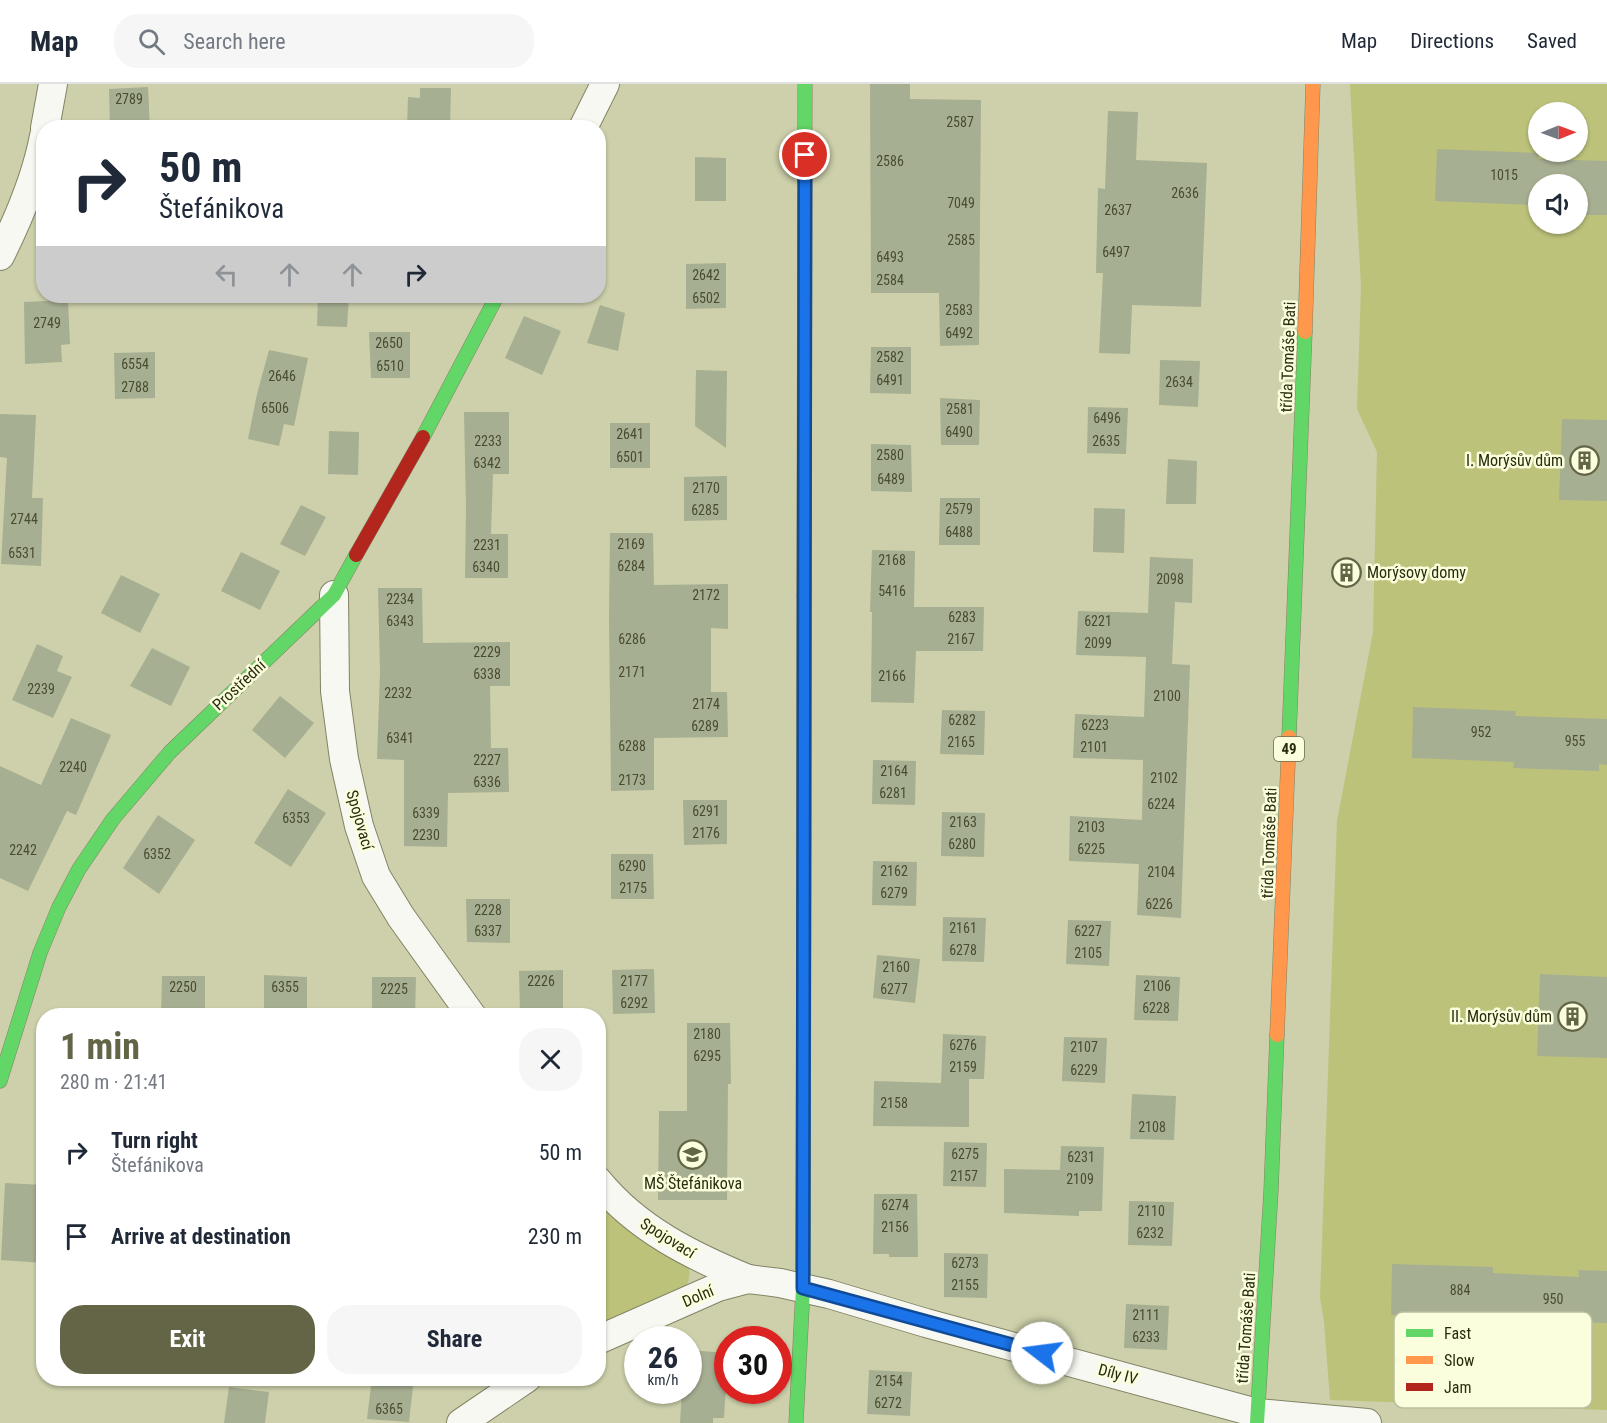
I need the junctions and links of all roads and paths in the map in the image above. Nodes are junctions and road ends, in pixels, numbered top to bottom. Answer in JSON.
{"nodes":[{"id":1,"x":53,"y":84,"type":"edge"},
{"id":2,"x":605,"y":84,"type":"edge"},
{"id":3,"x":805,"y":84,"type":"edge"},
{"id":4,"x":1313,"y":84,"type":"edge"},
{"id":5,"x":46,"y":120,"type":"edge"},
{"id":6,"x":587,"y":120,"type":"edge"},
{"id":7,"x":36,"y":166,"type":"edge"},
{"id":8,"x":0,"y":256,"type":"edge"},
{"id":9,"x":493,"y":303,"type":"edge"},
{"id":10,"x":334,"y":595,"type":"junction"},
{"id":11,"x":466,"y":1008,"type":"edge"},
{"id":12,"x":0,"y":1081,"type":"edge"},
{"id":13,"x":606,"y":1190,"type":"edge"},
{"id":14,"x":748,"y":1279,"type":"junction"},
{"id":15,"x":803,"y":1288,"type":"junction"},
{"id":16,"x":606,"y":1336,"type":"edge"},
{"id":17,"x":515,"y":1386,"type":"edge"},
{"id":18,"x":1257,"y":1418,"type":"edge"},
{"id":19,"x":461,"y":1423,"type":"edge"},
{"id":20,"x":795,"y":1423,"type":"edge"},
{"id":21,"x":1367,"y":1423,"type":"edge"}],
"edges":[{"from":1,"to":5,"type":"street"},
{"from":2,"to":6,"type":"street"},
{"from":3,"to":15,"type":"street"},
{"from":4,"to":18,"type":"street","name":"třída Tomáše Bati","number":"49"},
{"from":7,"to":8,"type":"street"},
{"from":9,"to":10,"type":"street","name":"Prostřední"},
{"from":10,"to":11,"type":"street","name":"Spojovací"},
{"from":10,"to":12,"type":"street","name":"Prostřední"},
{"from":13,"to":14,"type":"street","name":"Spojovací"},
{"from":14,"to":15,"type":"street","name":"Dolní"},
{"from":14,"to":16,"type":"street","name":"Dolní"},
{"from":15,"to":18,"type":"street","name":"Díly IV"},
{"from":15,"to":20,"type":"street"},
{"from":17,"to":19,"type":"street"},
{"from":18,"to":21,"type":"street","name":"Díly IV"}]}
